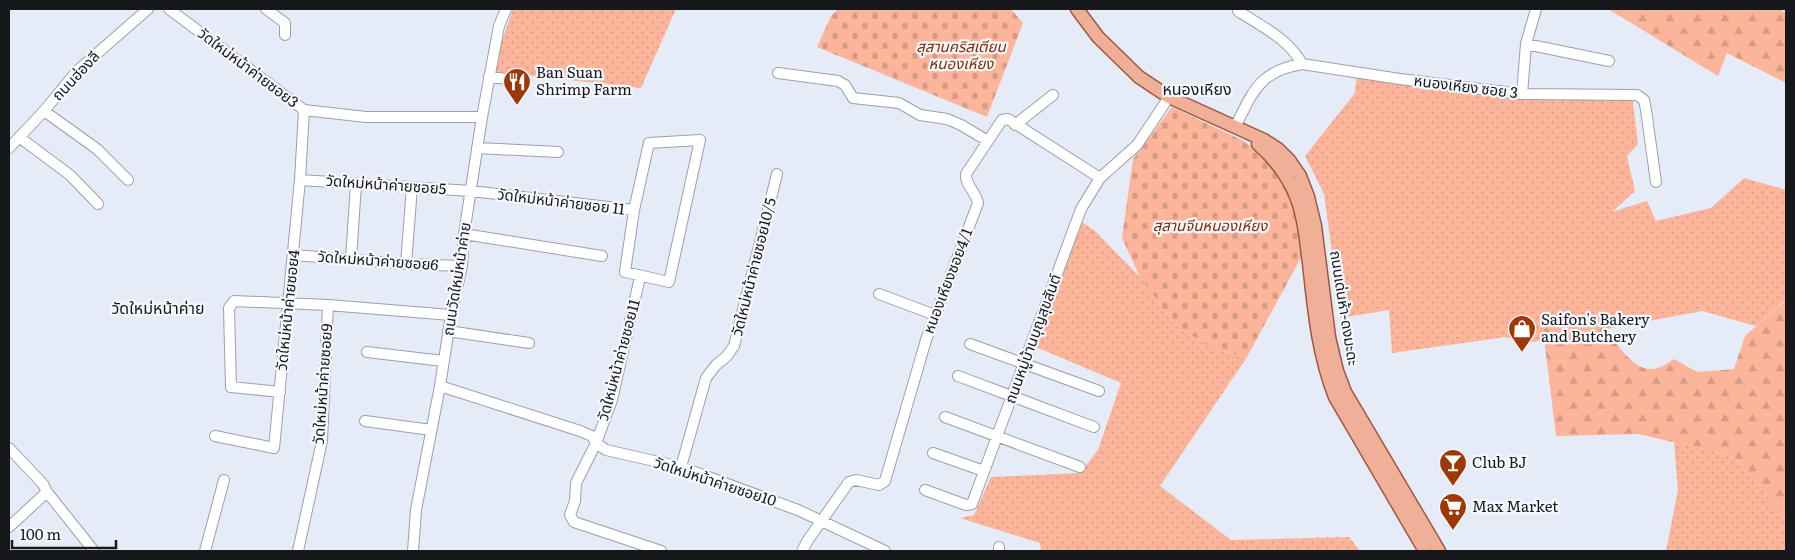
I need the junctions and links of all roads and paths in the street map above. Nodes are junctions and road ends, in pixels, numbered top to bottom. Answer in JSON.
{"nodes":[{"id":1,"x":148,"y":9,"type":"edge"},
{"id":2,"x":170,"y":9,"type":"edge"},
{"id":3,"x":266,"y":9,"type":"edge"},
{"id":4,"x":1077,"y":9,"type":"edge"},
{"id":5,"x":1536,"y":9,"type":"edge"},
{"id":6,"x":504,"y":10,"type":"edge"},
{"id":7,"x":1238,"y":11,"type":"dead end"},
{"id":8,"x":285,"y":35,"type":"dead end"},
{"id":9,"x":1526,"y":44,"type":"junction"},
{"id":10,"x":1609,"y":61,"type":"dead end"},
{"id":11,"x":1302,"y":64,"type":"junction"},
{"id":12,"x":778,"y":73,"type":"dead end"},
{"id":13,"x":488,"y":77,"type":"junction"},
{"id":14,"x":516,"y":80,"type":"dead end"},
{"id":15,"x":1522,"y":94,"type":"junction"},
{"id":16,"x":1053,"y":95,"type":"dead end"},
{"id":17,"x":1169,"y":97,"type":"junction"},
{"id":18,"x":304,"y":110,"type":"junction"},
{"id":19,"x":44,"y":111,"type":"junction"},
{"id":20,"x":482,"y":117,"type":"junction"},
{"id":21,"x":1015,"y":125,"type":"junction"},
{"id":22,"x":1240,"y":130,"type":"junction"},
{"id":23,"x":19,"y":137,"type":"junction"},
{"id":24,"x":988,"y":141,"type":"junction"},
{"id":25,"x":9,"y":148,"type":"edge"},
{"id":26,"x":477,"y":148,"type":"junction"},
{"id":27,"x":558,"y":152,"type":"dead end"},
{"id":28,"x":777,"y":174,"type":"dead end"},
{"id":29,"x":1100,"y":178,"type":"junction"},
{"id":30,"x":128,"y":180,"type":"dead end"},
{"id":31,"x":300,"y":180,"type":"junction"},
{"id":32,"x":1656,"y":182,"type":"dead end"},
{"id":33,"x":356,"y":184,"type":"junction"},
{"id":34,"x":412,"y":187,"type":"junction"},
{"id":35,"x":471,"y":191,"type":"junction"},
{"id":36,"x":98,"y":204,"type":"dead end"},
{"id":37,"x":634,"y":210,"type":"junction"},
{"id":38,"x":1307,"y":214,"type":"junction"},
{"id":39,"x":464,"y":234,"type":"junction"},
{"id":40,"x":294,"y":255,"type":"junction"},
{"id":41,"x":602,"y":256,"type":"dead end"},
{"id":42,"x":351,"y":259,"type":"junction"},
{"id":43,"x":406,"y":264,"type":"junction"},
{"id":44,"x":462,"y":266,"type":"junction"},
{"id":45,"x":640,"y":276,"type":"junction"},
{"id":46,"x":879,"y":294,"type":"dead end"},
{"id":47,"x":290,"y":304,"type":"junction"},
{"id":48,"x":328,"y":306,"type":"junction"},
{"id":49,"x":451,"y":315,"type":"junction"},
{"id":50,"x":935,"y":315,"type":"junction"},
{"id":51,"x":448,"y":331,"type":"junction"},
{"id":52,"x":529,"y":344,"type":"dead end"},
{"id":53,"x":970,"y":344,"type":"dead end"},
{"id":54,"x":367,"y":352,"type":"dead end"},
{"id":55,"x":443,"y":361,"type":"junction"},
{"id":56,"x":1024,"y":363,"type":"junction"},
{"id":57,"x":958,"y":376,"type":"dead end"},
{"id":58,"x":440,"y":386,"type":"junction"},
{"id":59,"x":280,"y":392,"type":"junction"},
{"id":60,"x":1099,"y":392,"type":"dead end"},
{"id":61,"x":1012,"y":396,"type":"junction"},
{"id":62,"x":945,"y":417,"type":"dead end"},
{"id":63,"x":365,"y":421,"type":"dead end"},
{"id":64,"x":1094,"y":427,"type":"dead end"},
{"id":65,"x":431,"y":430,"type":"junction"},
{"id":66,"x":215,"y":436,"type":"dead end"},
{"id":67,"x":997,"y":436,"type":"junction"},
{"id":68,"x":596,"y":443,"type":"junction"},
{"id":69,"x":9,"y":448,"type":"edge"},
{"id":70,"x":933,"y":453,"type":"dead end"},
{"id":71,"x":681,"y":467,"type":"junction"},
{"id":72,"x":1080,"y":467,"type":"dead end"},
{"id":73,"x":984,"y":472,"type":"junction"},
{"id":74,"x":224,"y":480,"type":"dead end"},
{"id":75,"x":925,"y":490,"type":"dead end"},
{"id":76,"x":47,"y":492,"type":"junction"},
{"id":77,"x":822,"y":521,"type":"junction"},
{"id":78,"x":9,"y":525,"type":"edge"},
{"id":79,"x":874,"y":549,"type":"edge"},
{"id":80,"x":94,"y":551,"type":"edge"},
{"id":81,"x":205,"y":551,"type":"edge"},
{"id":82,"x":298,"y":551,"type":"edge"},
{"id":83,"x":413,"y":551,"type":"edge"},
{"id":84,"x":661,"y":551,"type":"edge"},
{"id":85,"x":802,"y":551,"type":"edge"},
{"id":86,"x":885,"y":551,"type":"edge"},
{"id":87,"x":1425,"y":551,"type":"edge"},
{"id":88,"x":1439,"y":551,"type":"edge"}],
"edges":[{"from":1,"to":19,"type":"street","name":"ถนนฮ่องลี"},
{"from":2,"to":18,"type":"street","name":"วัดใหม่หน้าค่ายซอย3"},
{"from":3,"to":8,"type":"street"},
{"from":4,"to":17,"type":"main road","name":"ถนนเด่นห้า-ดงมะดะ"},
{"from":5,"to":9,"type":"street"},
{"from":6,"to":13,"type":"street","name":"ถนนวัดใหม่หน้าค่าย"},
{"from":7,"to":11,"type":"street"},
{"from":9,"to":10,"type":"street"},
{"from":9,"to":15,"type":"street"},
{"from":11,"to":15,"type":"street","name":"หนองเหียง ซอย 3"},
{"from":11,"to":22,"type":"street","name":"หนองเหียง ซอย 3"},
{"from":12,"to":24,"type":"street"},
{"from":13,"to":14,"type":"street"},
{"from":13,"to":20,"type":"street","name":"ถนนวัดใหม่หน้าค่าย"},
{"from":15,"to":32,"type":"street","name":"หนองเหียง ซอย 3"},
{"from":16,"to":21,"type":"street"},
{"from":17,"to":22,"type":"main road","name":"ถนนเด่นห้า-ดงมะดะ"},
{"from":17,"to":29,"type":"street","name":"ถนนหมู่บ้านบุญสุขสันต์"},
{"from":18,"to":20,"type":"street","name":"วัดใหม่หน้าค่ายซอย3"},
{"from":18,"to":31,"type":"street","name":"วัดใหม่หน้าค่ายซอย4"},
{"from":19,"to":23,"type":"street","name":"ถนนฮ่องลี"},
{"from":19,"to":30,"type":"street"},
{"from":20,"to":26,"type":"street","name":"ถนนวัดใหม่หน้าค่าย"},
{"from":21,"to":24,"type":"street","name":"หนองเหียงซอย4/1"},
{"from":21,"to":29,"type":"street"},
{"from":22,"to":38,"type":"main road","name":"ถนนเด่นห้า-ดงมะดะ"},
{"from":23,"to":25,"type":"street","name":"ถนนฮ่องลี"},
{"from":23,"to":36,"type":"street"},
{"from":24,"to":50,"type":"street","name":"หนองเหียงซอย4/1"},
{"from":26,"to":27,"type":"street"},
{"from":26,"to":35,"type":"street","name":"ถนนวัดใหม่หน้าค่าย"},
{"from":28,"to":71,"type":"street","name":"วัดใหม่หน้าค่ายซอย10/5"},
{"from":29,"to":56,"type":"street","name":"ถนนหมู่บ้านบุญสุขสันต์"},
{"from":31,"to":33,"type":"street","name":"วัดใหม่หน้าค่ายซอย5"},
{"from":31,"to":40,"type":"street","name":"วัดใหม่หน้าค่ายซอย4"},
{"from":33,"to":34,"type":"street","name":"วัดใหม่หน้าค่ายซอย5"},
{"from":33,"to":42,"type":"street"},
{"from":34,"to":35,"type":"street","name":"วัดใหม่หน้าค่ายซอย5"},
{"from":34,"to":43,"type":"street"},
{"from":35,"to":37,"type":"street","name":"วัดใหม่หน้าค่ายซอย 11"},
{"from":35,"to":39,"type":"street","name":"ถนนวัดใหม่หน้าค่าย"},
{"from":37,"to":45,"type":"street","name":"วัดใหม่หน้าค่ายซอย 11"},
{"from":37,"to":45,"type":"street"},
{"from":38,"to":87,"type":"main road","name":"ถนนเด่นห้า-ดงมะดะ"},
{"from":38,"to":88,"type":"main road","name":"ถนนเด่นห้า-ดงมะดะ"},
{"from":39,"to":41,"type":"street"},
{"from":39,"to":44,"type":"street","name":"ถนนวัดใหม่หน้าค่าย"},
{"from":40,"to":42,"type":"street","name":"วัดใหม่หน้าค่ายซอย6"},
{"from":40,"to":47,"type":"street","name":"วัดใหม่หน้าค่ายซอย4"},
{"from":42,"to":43,"type":"street","name":"วัดใหม่หน้าค่ายซอย6"},
{"from":43,"to":44,"type":"street","name":"วัดใหม่หน้าค่ายซอย6"},
{"from":44,"to":49,"type":"street","name":"ถนนวัดใหม่หน้าค่าย"},
{"from":45,"to":68,"type":"street","name":"วัดใหม่หน้าค่ายซอย11"},
{"from":46,"to":50,"type":"street"},
{"from":47,"to":48,"type":"street"},
{"from":47,"to":59,"type":"street","name":"วัดใหม่หน้าค่ายซอย4"},
{"from":47,"to":59,"type":"street"},
{"from":48,"to":49,"type":"street"},
{"from":48,"to":82,"type":"street","name":"วัดใหม่หน้าค่ายซอย9"},
{"from":49,"to":51,"type":"street","name":"ถนนวัดใหม่หน้าค่าย"},
{"from":50,"to":77,"type":"street","name":"หนองเหียงซอย4/1"},
{"from":51,"to":52,"type":"street"},
{"from":51,"to":55,"type":"street","name":"ถนนวัดใหม่หน้าค่าย"},
{"from":53,"to":56,"type":"street"},
{"from":54,"to":55,"type":"street"},
{"from":55,"to":58,"type":"street","name":"ถนนวัดใหม่หน้าค่าย"},
{"from":56,"to":60,"type":"street"},
{"from":56,"to":61,"type":"street","name":"ถนนหมู่บ้านบุญสุขสันต์"},
{"from":57,"to":61,"type":"street"},
{"from":58,"to":65,"type":"street","name":"ถนนวัดใหม่หน้าค่าย"},
{"from":58,"to":68,"type":"street","name":"วัดใหม่หน้าค่ายซอย10"},
{"from":59,"to":66,"type":"street","name":"วัดใหม่หน้าค่ายซอย4"},
{"from":61,"to":64,"type":"street"},
{"from":61,"to":67,"type":"street","name":"ถนนหมู่บ้านบุญสุขสันต์"},
{"from":62,"to":67,"type":"street"},
{"from":63,"to":65,"type":"street"},
{"from":65,"to":83,"type":"street","name":"ถนนวัดใหม่หน้าค่าย"},
{"from":67,"to":72,"type":"street"},
{"from":67,"to":73,"type":"street","name":"ถนนหมู่บ้านบุญสุขสันต์"},
{"from":68,"to":71,"type":"street","name":"วัดใหม่หน้าค่ายซอย10"},
{"from":68,"to":84,"type":"street","name":"วัดใหม่หน้าค่ายซอย11"},
{"from":69,"to":76,"type":"street"},
{"from":70,"to":73,"type":"street"},
{"from":71,"to":77,"type":"street","name":"วัดใหม่หน้าค่ายซอย10"},
{"from":73,"to":75,"type":"street","name":"ถนนหมู่บ้านบุญสุขสันต์"},
{"from":74,"to":81,"type":"street"},
{"from":76,"to":78,"type":"street"},
{"from":76,"to":80,"type":"street"},
{"from":77,"to":79,"type":"street","name":"วัดใหม่หน้าค่ายซอย10"},
{"from":77,"to":85,"type":"street"},
{"from":79,"to":86,"type":"street","name":"วัดใหม่หน้าค่ายซอย10"}]}
